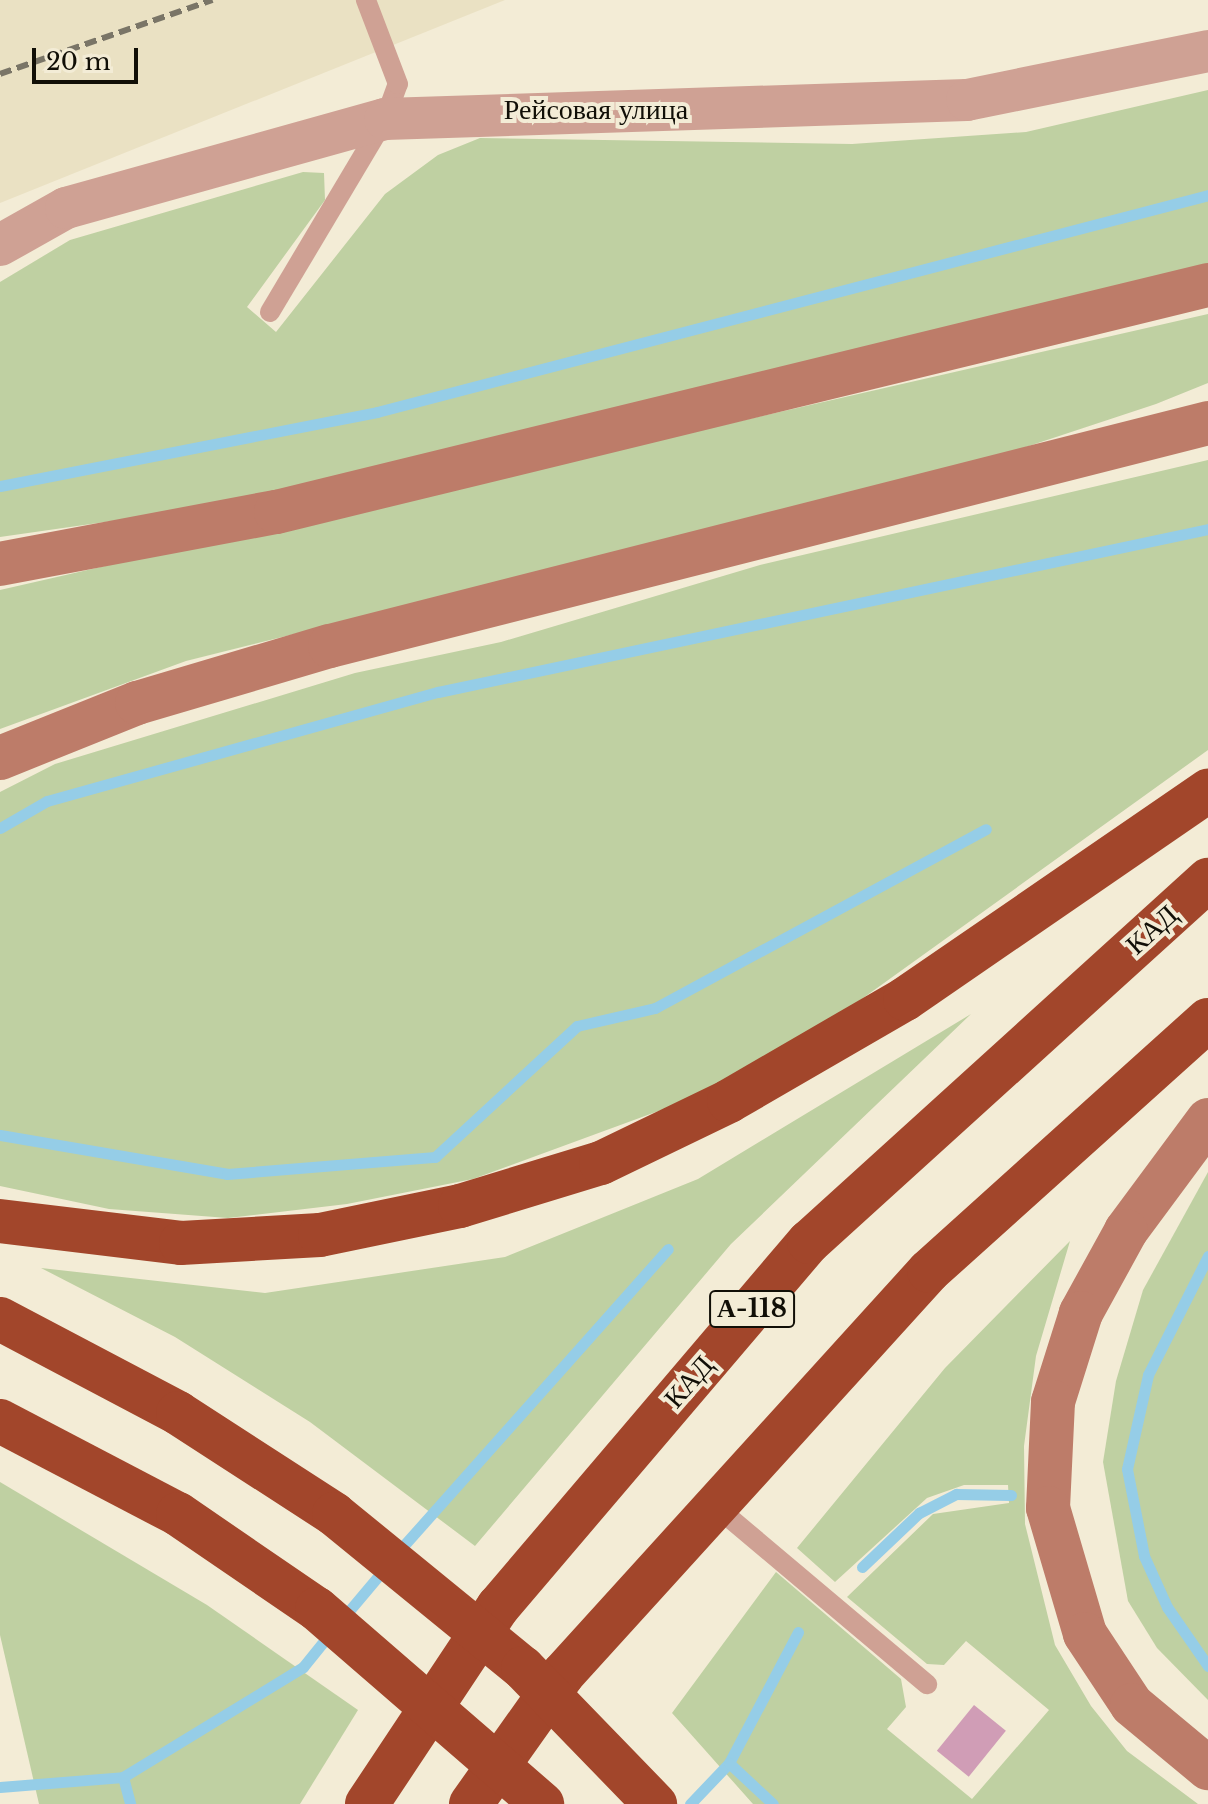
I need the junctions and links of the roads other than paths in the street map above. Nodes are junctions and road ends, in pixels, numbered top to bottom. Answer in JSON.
{"nodes":[{"id":1,"x":366,"y":0,"type":"edge"},
{"id":2,"x":1208,"y":51,"type":"edge"},
{"id":3,"x":385,"y":119,"type":"junction"},
{"id":4,"x":0,"y":245,"type":"edge"},
{"id":5,"x":1208,"y":285,"type":"edge"},
{"id":6,"x":270,"y":312,"type":"dead end"},
{"id":7,"x":1208,"y":392,"type":"edge"},
{"id":8,"x":1208,"y":423,"type":"edge"},
{"id":9,"x":1013,"y":472,"type":"junction"},
{"id":10,"x":0,"y":564,"type":"edge"},
{"id":11,"x":0,"y":758,"type":"edge"},
{"id":12,"x":1208,"y":791,"type":"edge"},
{"id":13,"x":1208,"y":880,"type":"edge"},
{"id":14,"x":1208,"y":1020,"type":"edge"},
{"id":15,"x":1208,"y":1120,"type":"edge"},
{"id":16,"x":0,"y":1221,"type":"edge"},
{"id":17,"x":0,"y":1319,"type":"edge"},
{"id":18,"x":0,"y":1421,"type":"edge"},
{"id":19,"x":713,"y":1504,"type":"junction"},
{"id":20,"x":927,"y":1684,"type":"dead end"},
{"id":21,"x":1208,"y":1768,"type":"edge"},
{"id":22,"x":472,"y":1802,"type":"edge"},
{"id":23,"x":367,"y":1804,"type":"edge"},
{"id":24,"x":542,"y":1804,"type":"edge"},
{"id":25,"x":655,"y":1804,"type":"edge"}],
"edges":[{"from":1,"to":3,"type":"lane"},
{"from":2,"to":3,"type":"street","name":"Рейсовая улица"},
{"from":3,"to":4,"type":"street","name":"Рейсовая улица"},
{"from":3,"to":6,"type":"lane"},
{"from":5,"to":10,"type":"main road"},
{"from":7,"to":9,"type":"main road"},
{"from":8,"to":9,"type":"main road"},
{"from":9,"to":11,"type":"main road"},
{"from":12,"to":16,"type":"highway"},
{"from":13,"to":23,"type":"highway","name":"КАД","number":"А-118"},
{"from":14,"to":19,"type":"highway"},
{"from":15,"to":21,"type":"main road"},
{"from":17,"to":25,"type":"highway","bridge":true},
{"from":18,"to":24,"type":"highway","bridge":true},
{"from":19,"to":20,"type":"lane"},
{"from":19,"to":22,"type":"highway"}]}
